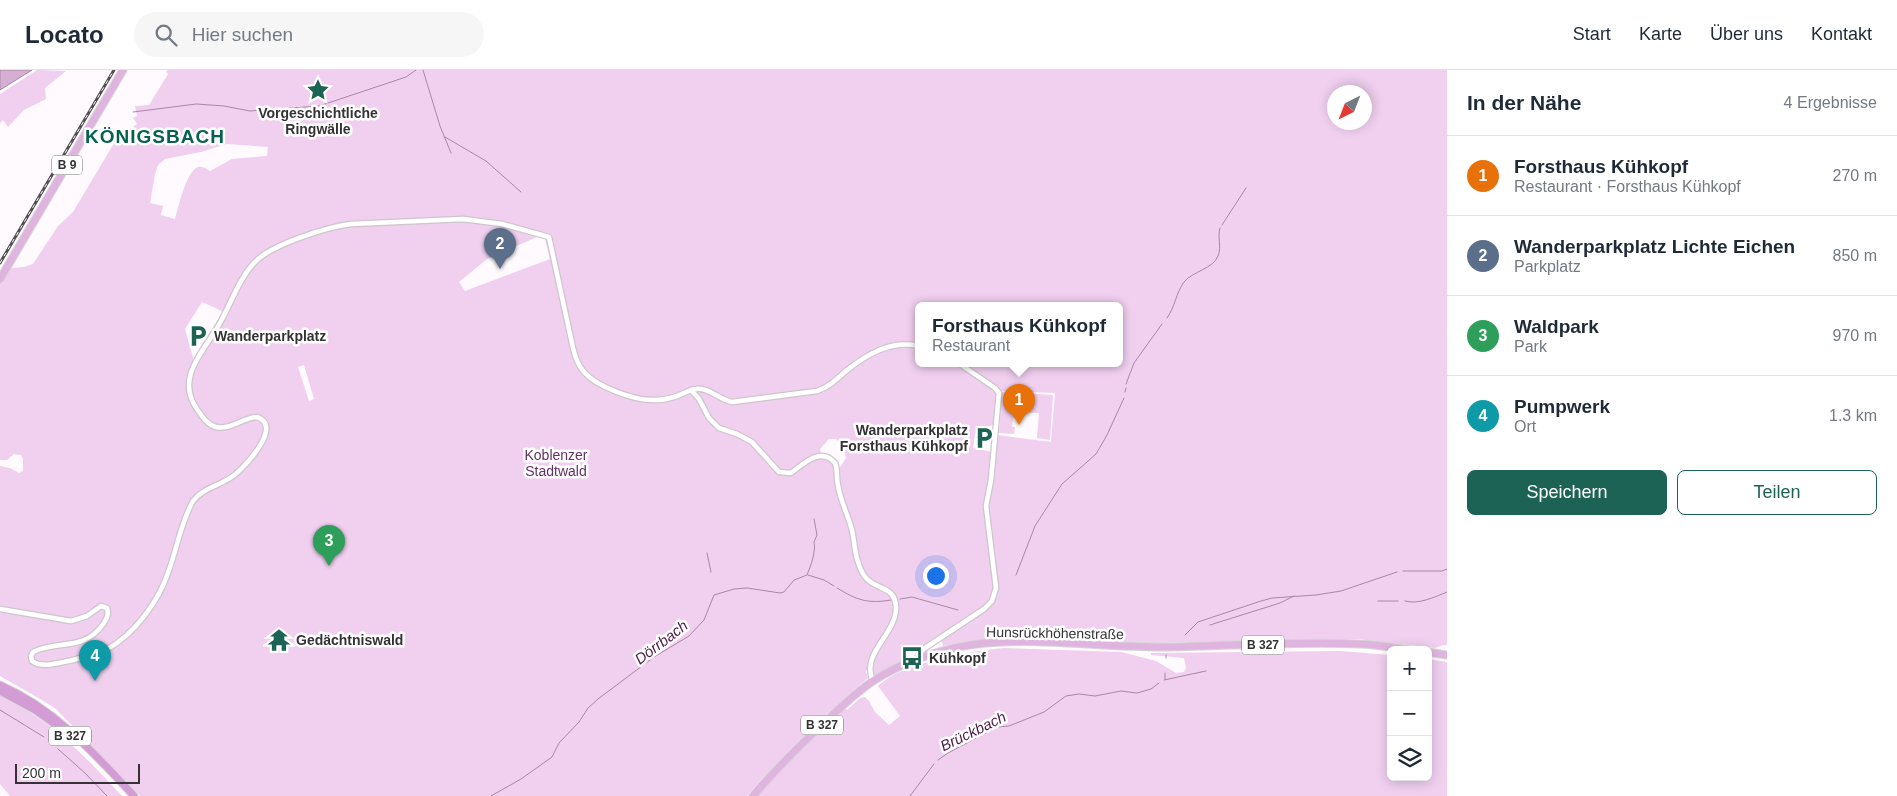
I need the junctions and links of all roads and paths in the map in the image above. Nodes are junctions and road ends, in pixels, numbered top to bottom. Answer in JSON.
{"nodes":[{"id":1,"x":123,"y":70,"type":"edge"},
{"id":2,"x":0,"y":279,"type":"edge"},
{"id":3,"x":915,"y":346,"type":"edge"},
{"id":4,"x":964,"y":367,"type":"edge"},
{"id":5,"x":691,"y":390,"type":"junction"},
{"id":6,"x":0,"y":609,"type":"edge"},
{"id":7,"x":1387,"y":647,"type":"edge"},
{"id":8,"x":1432,"y":652,"type":"edge"},
{"id":9,"x":1445,"y":654,"type":"edge"},
{"id":10,"x":919,"y":660,"type":"junction"},
{"id":11,"x":872,"y":682,"type":"junction"},
{"id":12,"x":0,"y":685,"type":"edge"},
{"id":13,"x":0,"y":691,"type":"edge"},
{"id":14,"x":127,"y":796,"type":"edge"},
{"id":15,"x":134,"y":796,"type":"edge"},
{"id":16,"x":753,"y":796,"type":"edge"}],
"edges":[{"from":1,"to":2,"type":"main road","number":"B 9"},
{"from":3,"to":5,"type":"street"},
{"from":4,"to":10,"type":"street"},
{"from":5,"to":6,"type":"street"},
{"from":5,"to":11,"type":"street"},
{"from":7,"to":10,"type":"main road","name":"Hunsrückhöhenstraße","number":"B 327"},
{"from":8,"to":9,"type":"main road"},
{"from":10,"to":11,"type":"main road","name":"Hunsrückhöhenstraße","number":"B 327"},
{"from":11,"to":16,"type":"main road","name":"Hunsrückhöhenstraße","number":"B 327"},
{"from":12,"to":15,"type":"highway","number":"B 327"},
{"from":13,"to":14,"type":"highway","number":"B 327"}]}
